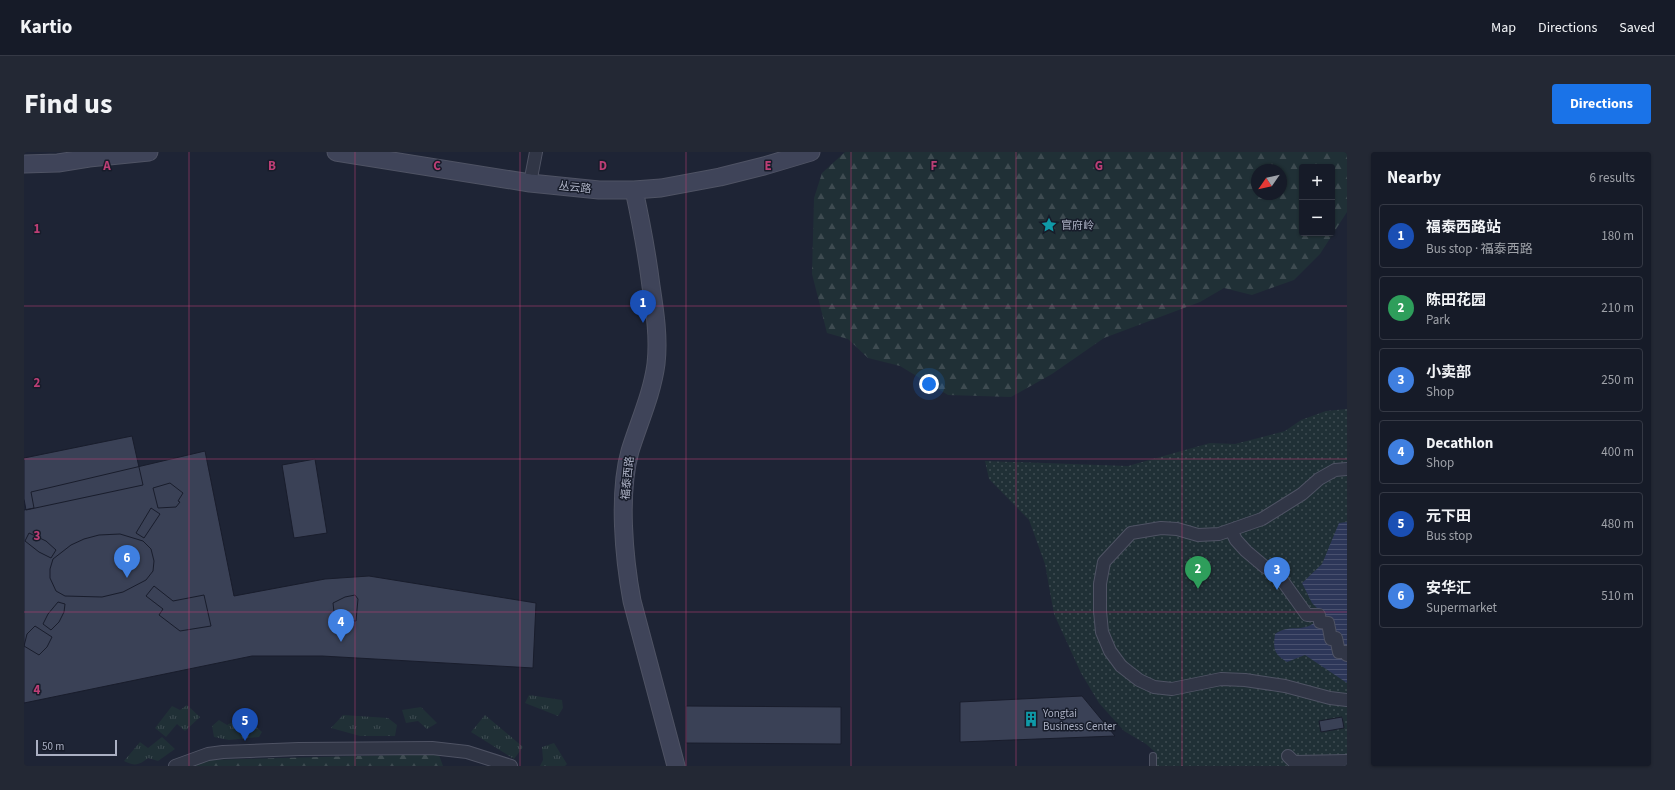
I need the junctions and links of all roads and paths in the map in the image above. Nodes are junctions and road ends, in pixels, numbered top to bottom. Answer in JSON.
{"nodes":[{"id":1,"x":149,"y":152,"type":"edge"},
{"id":2,"x":336,"y":152,"type":"edge"},
{"id":3,"x":536,"y":152,"type":"edge"},
{"id":4,"x":811,"y":152,"type":"edge"},
{"id":5,"x":24,"y":164,"type":"edge"},
{"id":6,"x":530,"y":183,"type":"junction"},
{"id":7,"x":634,"y":190,"type":"junction"},
{"id":8,"x":1347,"y":469,"type":"edge"},
{"id":9,"x":1231,"y":530,"type":"junction"},
{"id":10,"x":1347,"y":655,"type":"edge"},
{"id":11,"x":1347,"y":700,"type":"edge"},
{"id":12,"x":1153,"y":756,"type":"dead end"},
{"id":13,"x":1288,"y":756,"type":"dead end"},
{"id":14,"x":1347,"y":761,"type":"edge"},
{"id":15,"x":175,"y":766,"type":"edge"},
{"id":16,"x":512,"y":766,"type":"edge"},
{"id":17,"x":676,"y":766,"type":"edge"},
{"id":18,"x":1153,"y":766,"type":"edge"}],
"edges":[{"from":1,"to":5,"type":"street"},
{"from":2,"to":6,"type":"street","name":"丛云路"},
{"from":3,"to":6,"type":"street"},
{"from":4,"to":7,"type":"street","name":"丛云路"},
{"from":6,"to":7,"type":"street","name":"丛云路"},
{"from":7,"to":17,"type":"street","name":"福泰西路"},
{"from":8,"to":9,"type":"street"},
{"from":9,"to":10,"type":"street"},
{"from":9,"to":11,"type":"street"},
{"from":12,"to":18,"type":"lane"},
{"from":13,"to":14,"type":"street"},
{"from":15,"to":16,"type":"street"}]}
